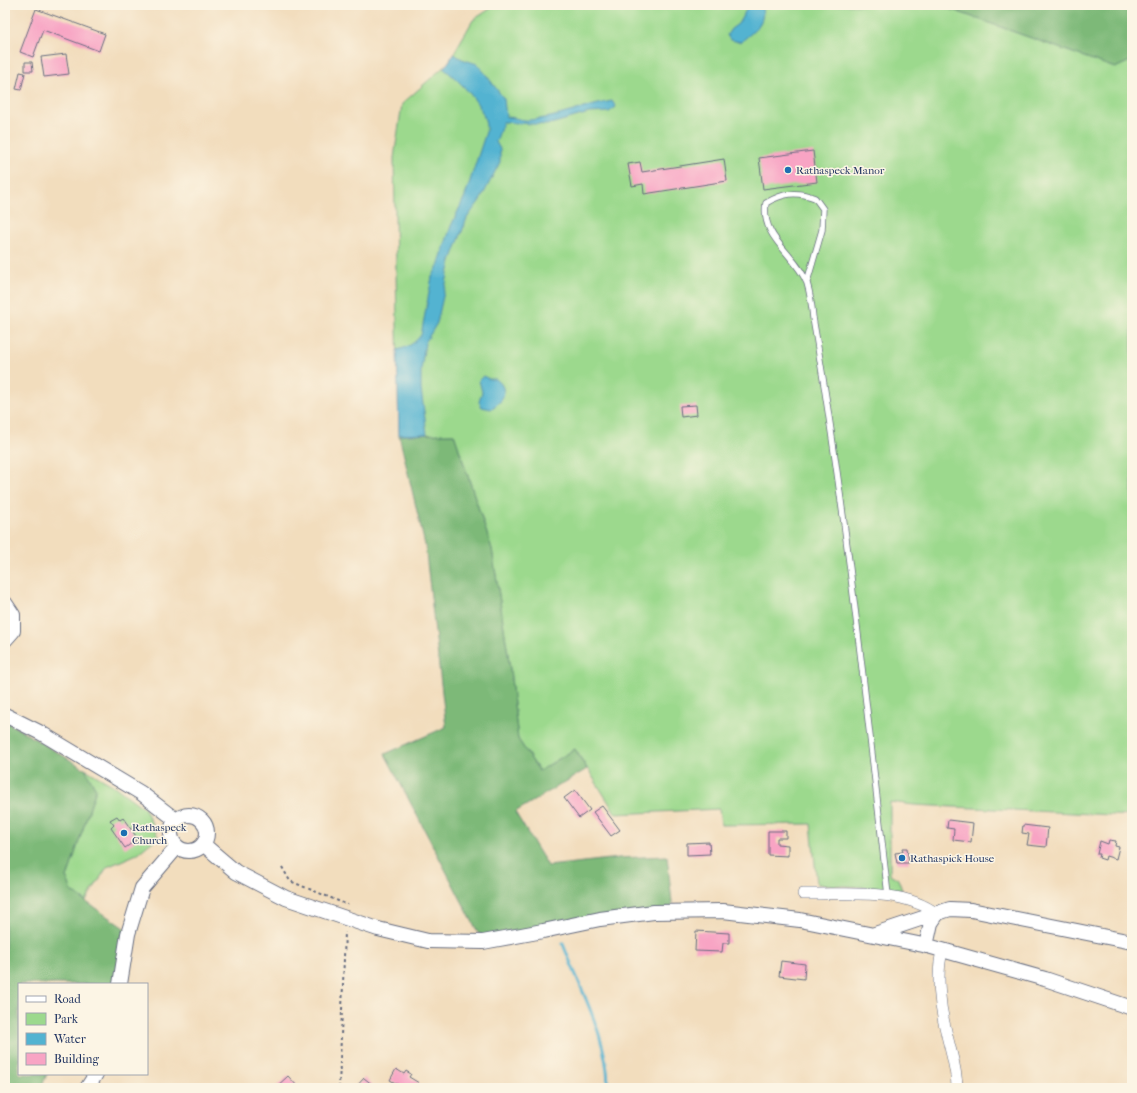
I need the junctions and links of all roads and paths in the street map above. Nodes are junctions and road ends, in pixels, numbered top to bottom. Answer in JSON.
{"nodes":[{"id":1,"x":806,"y":282,"type":"junction"},
{"id":2,"x":5,"y":603,"type":"edge"},
{"id":3,"x":5,"y":640,"type":"edge"},
{"id":4,"x":5,"y":715,"type":"edge"},
{"id":5,"x":176,"y":820,"type":"junction"},
{"id":6,"x":203,"y":844,"type":"junction"},
{"id":7,"x":177,"y":847,"type":"junction"},
{"id":8,"x":282,"y":867,"type":"dead end"},
{"id":9,"x":803,"y":894,"type":"dead end"},
{"id":10,"x":888,"y":895,"type":"junction"},
{"id":11,"x":350,"y":910,"type":"dead end"},
{"id":12,"x":937,"y":914,"type":"junction"},
{"id":13,"x":345,"y":932,"type":"dead end"},
{"id":14,"x":874,"y":934,"type":"junction"},
{"id":15,"x":1132,"y":942,"type":"edge"},
{"id":16,"x":926,"y":946,"type":"junction"},
{"id":17,"x":942,"y":952,"type":"junction"},
{"id":18,"x":120,"y":983,"type":"edge"},
{"id":19,"x":1132,"y":1008,"type":"edge"},
{"id":20,"x":95,"y":1075,"type":"edge"},
{"id":21,"x":87,"y":1088,"type":"edge"},
{"id":22,"x":339,"y":1088,"type":"edge"},
{"id":23,"x":957,"y":1088,"type":"edge"}],
"edges":[{"from":1,"to":1,"type":"lane"},
{"from":1,"to":10,"type":"lane"},
{"from":2,"to":3,"type":"street"},
{"from":4,"to":5,"type":"street"},
{"from":5,"to":6,"type":"street"},
{"from":5,"to":7,"type":"street"},
{"from":6,"to":7,"type":"street"},
{"from":6,"to":14,"type":"street"},
{"from":7,"to":18,"type":"street"},
{"from":8,"to":11,"type":"path"},
{"from":9,"to":10,"type":"street"},
{"from":10,"to":12,"type":"street"},
{"from":12,"to":14,"type":"street"},
{"from":12,"to":15,"type":"street"},
{"from":12,"to":16,"type":"street"},
{"from":13,"to":22,"type":"path"},
{"from":14,"to":16,"type":"street"},
{"from":16,"to":17,"type":"street"},
{"from":17,"to":19,"type":"street"},
{"from":17,"to":23,"type":"street"},
{"from":20,"to":21,"type":"street"}]}
